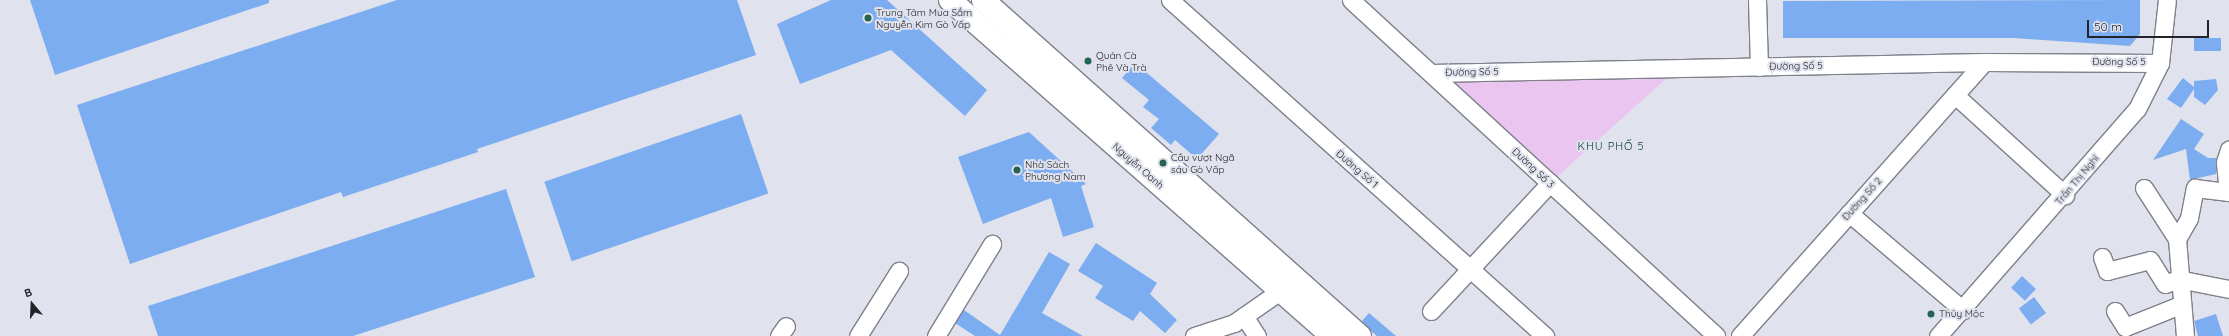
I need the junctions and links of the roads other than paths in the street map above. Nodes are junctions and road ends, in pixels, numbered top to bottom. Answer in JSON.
{"nodes":[{"id":1,"x":950,"y":0,"type":"edge"},
{"id":2,"x":983,"y":0,"type":"edge"},
{"id":3,"x":1170,"y":0,"type":"edge"},
{"id":4,"x":1351,"y":0,"type":"edge"},
{"id":5,"x":1757,"y":0,"type":"edge"},
{"id":6,"x":2167,"y":0,"type":"edge"},
{"id":7,"x":1984,"y":62,"type":"junction"},
{"id":8,"x":2160,"y":63,"type":"junction"},
{"id":9,"x":1759,"y":67,"type":"junction"},
{"id":10,"x":1431,"y":73,"type":"junction"},
{"id":11,"x":1955,"y":95,"type":"junction"},
{"id":12,"x":2229,"y":150,"type":"edge"},
{"id":13,"x":1550,"y":183,"type":"junction"},
{"id":14,"x":2144,"y":188,"type":"dead end"},
{"id":15,"x":2228,"y":192,"type":"edge"},
{"id":16,"x":2065,"y":194,"type":"junction"},
{"id":17,"x":1849,"y":213,"type":"junction"},
{"id":18,"x":2177,"y":239,"type":"junction"},
{"id":19,"x":992,"y":244,"type":"dead end"},
{"id":20,"x":2102,"y":257,"type":"dead end"},
{"id":21,"x":1470,"y":268,"type":"junction"},
{"id":22,"x":899,"y":271,"type":"dead end"},
{"id":23,"x":2178,"y":279,"type":"junction"},
{"id":24,"x":2229,"y":289,"type":"edge"},
{"id":25,"x":1280,"y":290,"type":"junction"},
{"id":26,"x":2180,"y":305,"type":"junction"},
{"id":27,"x":1963,"y":310,"type":"junction"},
{"id":28,"x":1431,"y":311,"type":"dead end"},
{"id":29,"x":2115,"y":311,"type":"dead end"},
{"id":30,"x":1244,"y":316,"type":"junction"},
{"id":31,"x":1332,"y":331,"type":"edge"},
{"id":32,"x":858,"y":336,"type":"edge"},
{"id":33,"x":936,"y":336,"type":"edge"},
{"id":34,"x":1194,"y":336,"type":"edge"},
{"id":35,"x":1257,"y":336,"type":"edge"},
{"id":36,"x":1360,"y":336,"type":"edge"},
{"id":37,"x":1369,"y":336,"type":"edge"},
{"id":38,"x":1545,"y":336,"type":"edge"},
{"id":39,"x":1716,"y":336,"type":"edge"},
{"id":40,"x":1740,"y":336,"type":"edge"},
{"id":41,"x":1938,"y":336,"type":"edge"},
{"id":42,"x":2184,"y":336,"type":"edge"}],
"edges":[{"from":1,"to":25,"type":"main road","name":"Nguyễn Oanh"},
{"from":2,"to":31,"type":"main road","name":"Nguyễn Oanh"},
{"from":3,"to":21,"type":"street","name":"Đường Số 1"},
{"from":4,"to":10,"type":"street","name":"Đường Số 3"},
{"from":5,"to":9,"type":"street"},
{"from":6,"to":8,"type":"street","name":"Trần Thị Nghỉ"},
{"from":7,"to":8,"type":"street","name":"Đường Số 5"},
{"from":7,"to":9,"type":"street","name":"Đường Số 5"},
{"from":7,"to":11,"type":"street","name":"Đường Số 2"},
{"from":8,"to":16,"type":"street","name":"Trần Thị Nghỉ"},
{"from":9,"to":10,"type":"street","name":"Đường Số 5"},
{"from":10,"to":13,"type":"street","name":"Đường Số 3"},
{"from":11,"to":16,"type":"street"},
{"from":11,"to":17,"type":"street","name":"Đường Số 2"},
{"from":12,"to":15,"type":"street"},
{"from":13,"to":21,"type":"street"},
{"from":13,"to":39,"type":"street","name":"Đường Số 3"},
{"from":14,"to":18,"type":"street"},
{"from":15,"to":18,"type":"street"},
{"from":16,"to":27,"type":"street","name":"Trần Thị Nghỉ"},
{"from":17,"to":27,"type":"street"},
{"from":17,"to":40,"type":"street","name":"Đường Số 2"},
{"from":18,"to":23,"type":"street"},
{"from":19,"to":33,"type":"street"},
{"from":20,"to":23,"type":"street"},
{"from":21,"to":28,"type":"street"},
{"from":21,"to":38,"type":"street","name":"Đường Số 1"},
{"from":22,"to":32,"type":"street"},
{"from":23,"to":24,"type":"street"},
{"from":23,"to":26,"type":"street"},
{"from":25,"to":30,"type":"street"},
{"from":25,"to":31,"type":"main road","name":"Nguyễn Oanh"},
{"from":26,"to":29,"type":"street"},
{"from":26,"to":42,"type":"street"},
{"from":27,"to":41,"type":"street","name":"Trần Thị Nghỉ"},
{"from":30,"to":34,"type":"street"},
{"from":30,"to":35,"type":"street"},
{"from":31,"to":36,"type":"main road","name":"Nguyễn Oanh"},
{"from":31,"to":37,"type":"main road","name":"Nguyễn Oanh"}]}
